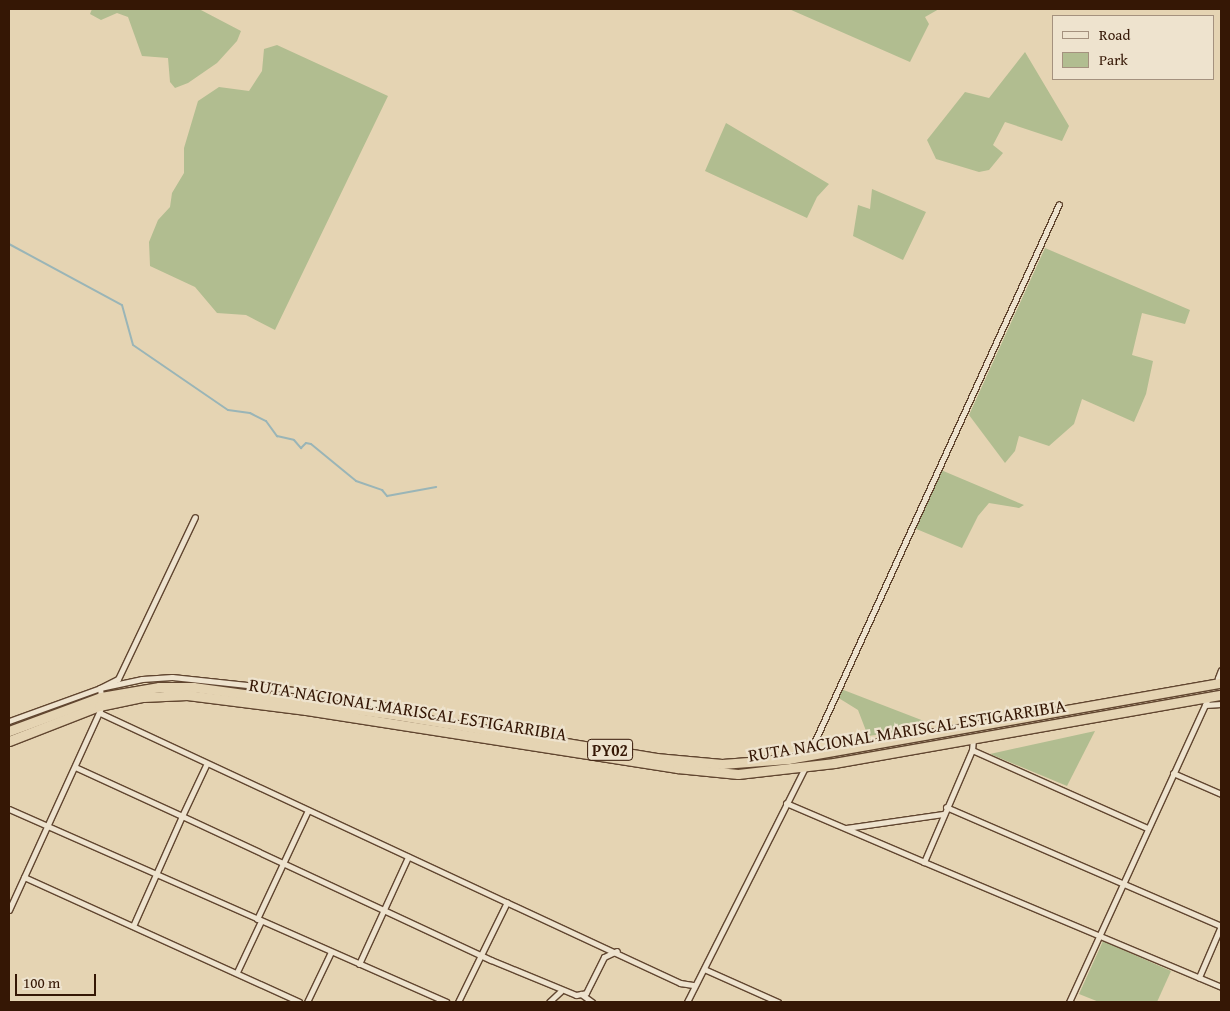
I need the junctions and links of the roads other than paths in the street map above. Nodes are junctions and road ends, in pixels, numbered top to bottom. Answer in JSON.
{"nodes":[{"id":1,"x":1059,"y":204,"type":"dead end"},
{"id":2,"x":195,"y":517,"type":"dead end"},
{"id":3,"x":1221,"y":670,"type":"edge"},
{"id":4,"x":1220,"y":680,"type":"edge"},
{"id":5,"x":1210,"y":695,"type":"junction"},
{"id":6,"x":1221,"y":695,"type":"edge"},
{"id":7,"x":100,"y":701,"type":"junction"},
{"id":8,"x":1221,"y":704,"type":"edge"},
{"id":9,"x":1205,"y":705,"type":"junction"},
{"id":10,"x":9,"y":721,"type":"edge"},
{"id":11,"x":9,"y":731,"type":"edge"},
{"id":12,"x":973,"y":739,"type":"junction"},
{"id":13,"x":9,"y":741,"type":"edge"},
{"id":14,"x":972,"y":750,"type":"junction"},
{"id":15,"x":808,"y":756,"type":"junction"},
{"id":16,"x":206,"y":765,"type":"junction"},
{"id":17,"x":75,"y":767,"type":"junction"},
{"id":18,"x":805,"y":767,"type":"junction"},
{"id":19,"x":1173,"y":773,"type":"junction"},
{"id":20,"x":1221,"y":794,"type":"edge"},
{"id":21,"x":786,"y":803,"type":"junction"},
{"id":22,"x":946,"y":807,"type":"junction"},
{"id":23,"x":9,"y":809,"type":"edge"},
{"id":24,"x":308,"y":810,"type":"junction"},
{"id":25,"x":943,"y":814,"type":"junction"},
{"id":26,"x":182,"y":816,"type":"junction"},
{"id":27,"x":48,"y":825,"type":"junction"},
{"id":28,"x":846,"y":828,"type":"junction"},
{"id":29,"x":1147,"y":828,"type":"junction"},
{"id":30,"x":408,"y":857,"type":"junction"},
{"id":31,"x":924,"y":862,"type":"junction"},
{"id":32,"x":283,"y":863,"type":"junction"},
{"id":33,"x":158,"y":874,"type":"junction"},
{"id":34,"x":24,"y":878,"type":"junction"},
{"id":35,"x":1123,"y":883,"type":"junction"},
{"id":36,"x":508,"y":902,"type":"junction"},
{"id":37,"x":9,"y":910,"type":"edge"},
{"id":38,"x":384,"y":910,"type":"junction"},
{"id":39,"x":259,"y":920,"type":"junction"},
{"id":40,"x":133,"y":926,"type":"junction"},
{"id":41,"x":1221,"y":926,"type":"edge"},
{"id":42,"x":1100,"y":934,"type":"junction"},
{"id":43,"x":617,"y":951,"type":"junction"},
{"id":44,"x":330,"y":952,"type":"junction"},
{"id":45,"x":484,"y":956,"type":"junction"},
{"id":46,"x":359,"y":964,"type":"junction"},
{"id":47,"x":704,"y":969,"type":"junction"},
{"id":48,"x":237,"y":972,"type":"junction"},
{"id":49,"x":1199,"y":977,"type":"junction"},
{"id":50,"x":693,"y":985,"type":"junction"},
{"id":51,"x":1221,"y":987,"type":"edge"},
{"id":52,"x":562,"y":991,"type":"junction"},
{"id":53,"x":581,"y":994,"type":"junction"},
{"id":54,"x":299,"y":1002,"type":"edge"},
{"id":55,"x":307,"y":1002,"type":"edge"},
{"id":56,"x":446,"y":1002,"type":"edge"},
{"id":57,"x":458,"y":1002,"type":"edge"},
{"id":58,"x":549,"y":1002,"type":"edge"},
{"id":59,"x":592,"y":1002,"type":"edge"},
{"id":60,"x":687,"y":1002,"type":"edge"},
{"id":61,"x":778,"y":1002,"type":"edge"},
{"id":62,"x":1071,"y":1002,"type":"edge"}],
"edges":[{"from":1,"to":15,"type":"street"},
{"from":2,"to":7,"type":"street"},
{"from":3,"to":4,"type":"street"},
{"from":4,"to":15,"type":"highway","name":"RUTA NACIONAL MARISCAL ESTIGARRIBIA","number":"PY02"},
{"from":5,"to":6,"type":"highway","name":"RUTA NACIONAL MARISCAL ESTIGARRIBIA","number":"PY02"},
{"from":5,"to":9,"type":"street"},
{"from":5,"to":12,"type":"highway","name":"RUTA NACIONAL MARISCAL ESTIGARRIBIA","number":"PY02"},
{"from":7,"to":10,"type":"street"},
{"from":7,"to":11,"type":"highway","name":"RUTA NACIONAL MARISCAL ESTIGARRIBIA","number":"PY02"},
{"from":7,"to":13,"type":"highway","name":"RUTA NACIONAL MARISCAL ESTIGARRIBIA","number":"PY02"},
{"from":7,"to":15,"type":"highway","name":"RUTA NACIONAL MARISCAL ESTIGARRIBIA","number":"PY02"},
{"from":7,"to":16,"type":"street"},
{"from":7,"to":17,"type":"street"},
{"from":7,"to":18,"type":"highway","name":"RUTA NACIONAL MARISCAL ESTIGARRIBIA","number":"PY02"},
{"from":8,"to":9,"type":"street"},
{"from":9,"to":19,"type":"street"},
{"from":12,"to":14,"type":"street"},
{"from":12,"to":18,"type":"highway","name":"RUTA NACIONAL MARISCAL ESTIGARRIBIA","number":"PY02"},
{"from":14,"to":22,"type":"street"},
{"from":14,"to":29,"type":"street"},
{"from":16,"to":24,"type":"street"},
{"from":16,"to":26,"type":"street"},
{"from":17,"to":26,"type":"street"},
{"from":17,"to":27,"type":"street"},
{"from":18,"to":21,"type":"street"},
{"from":19,"to":20,"type":"street"},
{"from":19,"to":29,"type":"street"},
{"from":21,"to":28,"type":"street"},
{"from":21,"to":47,"type":"street"},
{"from":22,"to":25,"type":"street"},
{"from":22,"to":35,"type":"street"},
{"from":23,"to":27,"type":"street"},
{"from":24,"to":30,"type":"street"},
{"from":24,"to":32,"type":"street"},
{"from":25,"to":28,"type":"street"},
{"from":25,"to":31,"type":"street"},
{"from":26,"to":32,"type":"street"},
{"from":26,"to":33,"type":"street"},
{"from":27,"to":33,"type":"street"},
{"from":27,"to":34,"type":"street"},
{"from":28,"to":31,"type":"street"},
{"from":29,"to":35,"type":"street"},
{"from":30,"to":36,"type":"street"},
{"from":30,"to":38,"type":"street"},
{"from":31,"to":42,"type":"street"},
{"from":32,"to":38,"type":"street"},
{"from":32,"to":39,"type":"street"},
{"from":33,"to":39,"type":"street"},
{"from":33,"to":40,"type":"street"},
{"from":34,"to":37,"type":"street"},
{"from":34,"to":40,"type":"street"},
{"from":35,"to":41,"type":"street"},
{"from":35,"to":42,"type":"street"},
{"from":36,"to":43,"type":"street"},
{"from":36,"to":45,"type":"street"},
{"from":38,"to":45,"type":"street"},
{"from":38,"to":46,"type":"street"},
{"from":39,"to":44,"type":"street"},
{"from":39,"to":48,"type":"street"},
{"from":40,"to":48,"type":"street"},
{"from":41,"to":49,"type":"street"},
{"from":42,"to":49,"type":"street"},
{"from":42,"to":62,"type":"street"},
{"from":43,"to":50,"type":"street"},
{"from":43,"to":53,"type":"street"},
{"from":44,"to":46,"type":"street"},
{"from":44,"to":55,"type":"street"},
{"from":45,"to":52,"type":"street"},
{"from":45,"to":57,"type":"street"},
{"from":46,"to":56,"type":"street"},
{"from":47,"to":50,"type":"street"},
{"from":47,"to":61,"type":"street"},
{"from":48,"to":54,"type":"street"},
{"from":49,"to":51,"type":"street"},
{"from":50,"to":60,"type":"street"},
{"from":52,"to":53,"type":"street"},
{"from":52,"to":58,"type":"street"},
{"from":53,"to":59,"type":"street"}]}
